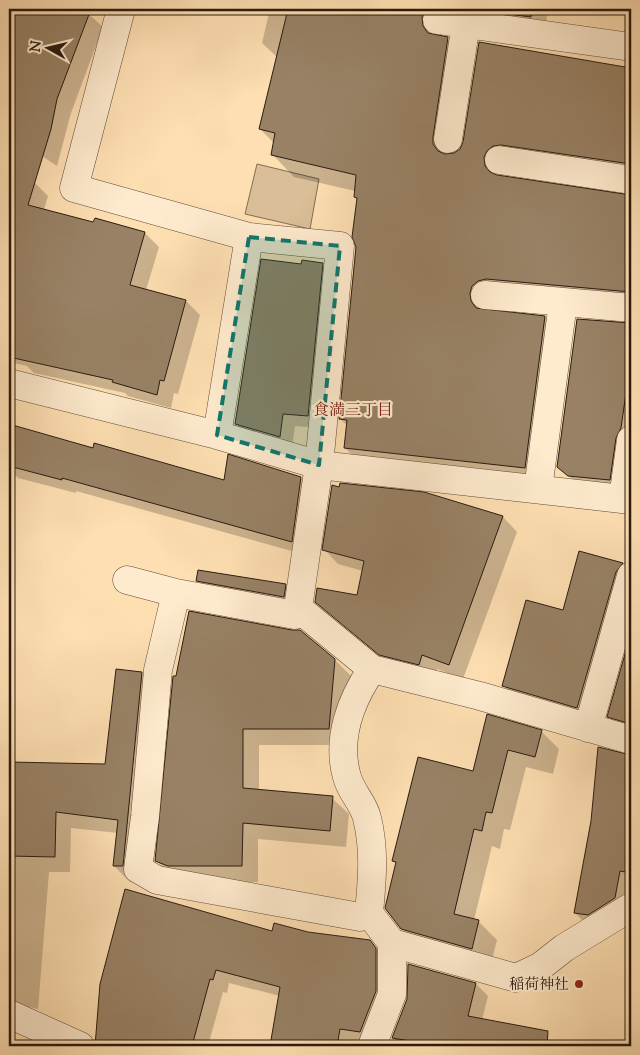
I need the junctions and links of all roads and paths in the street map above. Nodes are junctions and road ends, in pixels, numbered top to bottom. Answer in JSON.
{"nodes":[{"id":1,"x":122,"y":9,"type":"edge"},
{"id":2,"x":437,"y":20,"type":"dead end"},
{"id":3,"x":466,"y":24,"type":"junction"},
{"id":4,"x":631,"y":48,"type":"edge"},
{"id":5,"x":448,"y":140,"type":"dead end"},
{"id":6,"x":499,"y":160,"type":"dead end"},
{"id":7,"x":631,"y":180,"type":"edge"},
{"id":8,"x":249,"y":236,"type":"junction"},
{"id":9,"x":485,"y":295,"type":"dead end"},
{"id":10,"x":563,"y":303,"type":"junction"},
{"id":11,"x":631,"y":308,"type":"edge"},
{"id":12,"x":9,"y":383,"type":"edge"},
{"id":13,"x":217,"y":435,"type":"junction"},
{"id":14,"x":631,"y":440,"type":"edge"},
{"id":15,"x":319,"y":465,"type":"junction"},
{"id":16,"x":538,"y":490,"type":"junction"},
{"id":17,"x":627,"y":500,"type":"edge"},
{"id":18,"x":631,"y":576,"type":"edge"},
{"id":19,"x":127,"y":580,"type":"dead end"},
{"id":20,"x":176,"y":593,"type":"junction"},
{"id":21,"x":298,"y":608,"type":"junction"},
{"id":22,"x":372,"y":669,"type":"junction"},
{"id":23,"x":588,"y":728,"type":"junction"},
{"id":24,"x":631,"y":740,"type":"edge"},
{"id":25,"x":631,"y":907,"type":"edge"},
{"id":26,"x":370,"y":913,"type":"junction"},
{"id":27,"x":392,"y":943,"type":"junction"},
{"id":28,"x":9,"y":1014,"type":"edge"},
{"id":29,"x":80,"y":1046,"type":"edge"},
{"id":30,"x":372,"y":1046,"type":"edge"}],
"edges":[{"from":1,"to":8,"type":"street"},
{"from":2,"to":3,"type":"street"},
{"from":3,"to":4,"type":"street"},
{"from":3,"to":5,"type":"street"},
{"from":6,"to":7,"type":"street"},
{"from":8,"to":13,"type":"street"},
{"from":8,"to":15,"type":"street"},
{"from":9,"to":10,"type":"street"},
{"from":10,"to":11,"type":"street"},
{"from":10,"to":16,"type":"street"},
{"from":12,"to":13,"type":"street"},
{"from":13,"to":15,"type":"street"},
{"from":14,"to":17,"type":"street"},
{"from":15,"to":16,"type":"street"},
{"from":15,"to":21,"type":"street"},
{"from":16,"to":17,"type":"street"},
{"from":18,"to":23,"type":"street"},
{"from":19,"to":20,"type":"street"},
{"from":20,"to":21,"type":"street"},
{"from":20,"to":26,"type":"street"},
{"from":21,"to":22,"type":"street"},
{"from":22,"to":23,"type":"street"},
{"from":22,"to":26,"type":"street"},
{"from":23,"to":24,"type":"street"},
{"from":25,"to":27,"type":"street"},
{"from":26,"to":27,"type":"street"},
{"from":27,"to":30,"type":"street"},
{"from":28,"to":29,"type":"street"}]}
